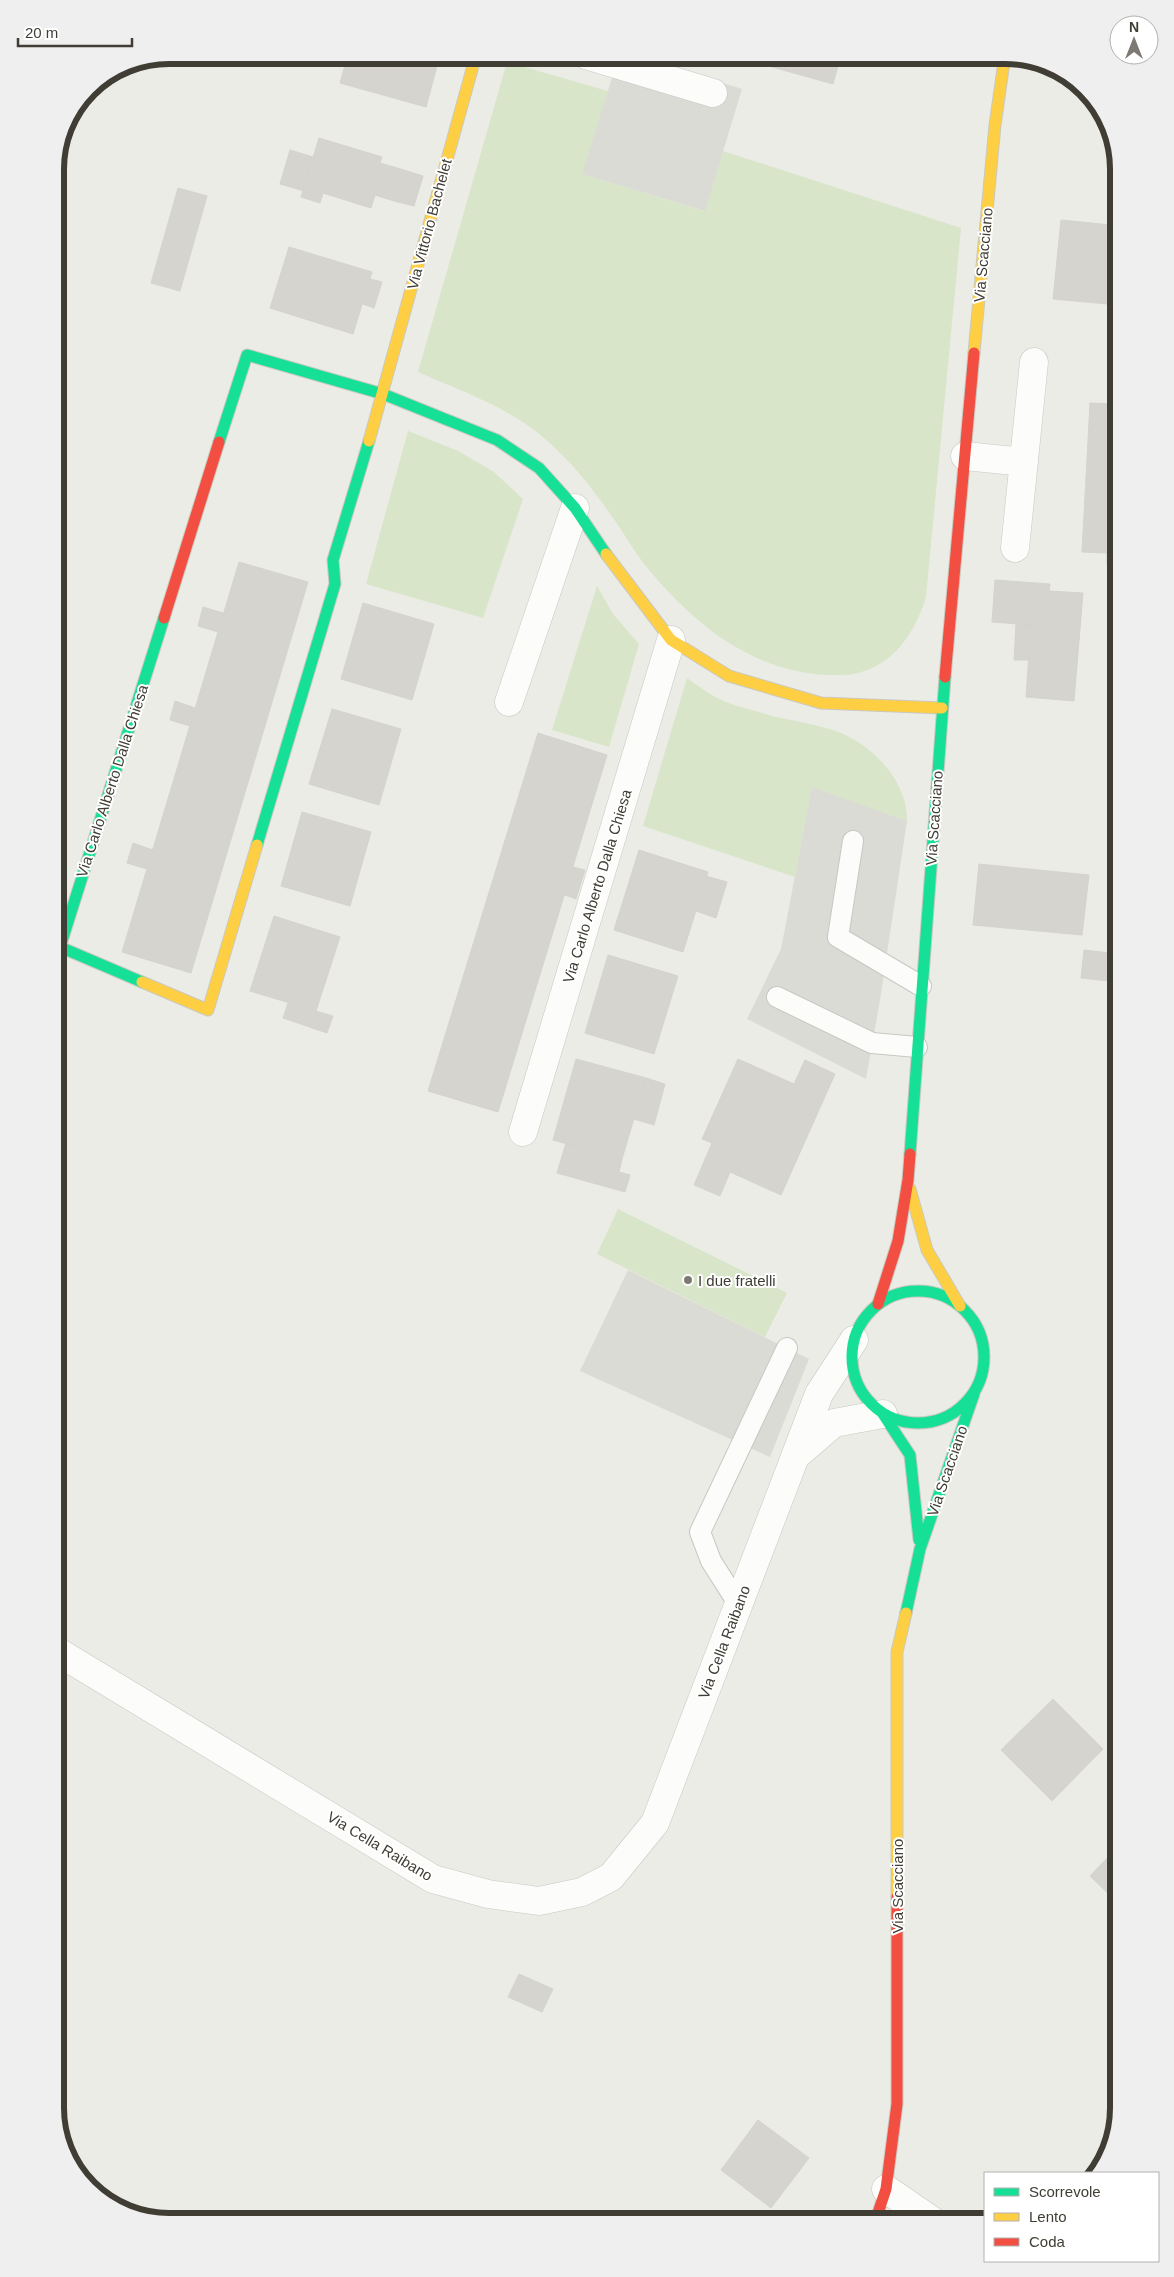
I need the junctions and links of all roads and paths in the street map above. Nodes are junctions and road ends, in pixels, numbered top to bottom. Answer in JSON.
{"nodes":[{"id":1,"x":474,"y":64,"type":"edge"},
{"id":2,"x":616,"y":64,"type":"edge"},
{"id":3,"x":1004,"y":64,"type":"edge"},
{"id":4,"x":713,"y":93,"type":"dead end"},
{"id":5,"x":1034,"y":362,"type":"dead end"},
{"id":6,"x":383,"y":394,"type":"junction"},
{"id":7,"x":965,"y":456,"type":"junction"},
{"id":8,"x":1024,"y":462,"type":"junction"},
{"id":9,"x":575,"y":508,"type":"junction"},
{"id":10,"x":1015,"y":548,"type":"dead end"},
{"id":11,"x":671,"y":640,"type":"junction"},
{"id":12,"x":509,"y":702,"type":"dead end"},
{"id":13,"x":942,"y":708,"type":"junction"},
{"id":14,"x":853,"y":841,"type":"dead end"},
{"id":15,"x":64,"y":934,"type":"edge"},
{"id":16,"x":64,"y":949,"type":"edge"},
{"id":17,"x":921,"y":986,"type":"junction"},
{"id":18,"x":777,"y":997,"type":"dead end"},
{"id":19,"x":917,"y":1047,"type":"junction"},
{"id":20,"x":523,"y":1132,"type":"dead end"},
{"id":21,"x":908,"y":1180,"type":"junction"},
{"id":22,"x":878,"y":1304,"type":"junction"},
{"id":23,"x":960,"y":1306,"type":"junction"},
{"id":24,"x":854,"y":1340,"type":"junction"},
{"id":25,"x":787,"y":1348,"type":"dead end"},
{"id":26,"x":974,"y":1394,"type":"junction"},
{"id":27,"x":883,"y":1414,"type":"junction"},
{"id":28,"x":796,"y":1455,"type":"junction"},
{"id":29,"x":920,"y":1549,"type":"junction"},
{"id":30,"x":739,"y":1605,"type":"junction"},
{"id":31,"x":64,"y":1655,"type":"edge"},
{"id":32,"x":886,"y":2189,"type":"junction"},
{"id":33,"x":878,"y":2213,"type":"edge"},
{"id":34,"x":921,"y":2213,"type":"edge"}],
"edges":[{"from":1,"to":6,"type":"street","name":"Via Vittorio Bachelet"},
{"from":2,"to":4,"type":"street"},
{"from":3,"to":7,"type":"street","name":"Via Scacciano"},
{"from":5,"to":8,"type":"street"},
{"from":6,"to":9,"type":"street","name":"Via Carlo Alberto Dalla Chiesa"},
{"from":6,"to":15,"type":"street","name":"Via Carlo Alberto Dalla Chiesa"},
{"from":6,"to":16,"type":"street","name":"Via Carlo Alberto Dalla Chiesa"},
{"from":7,"to":8,"type":"street"},
{"from":7,"to":13,"type":"street","name":"Via Scacciano"},
{"from":8,"to":10,"type":"street"},
{"from":9,"to":11,"type":"street","name":"Via Carlo Alberto Dalla Chiesa"},
{"from":9,"to":12,"type":"street"},
{"from":11,"to":13,"type":"street","name":"Via Carlo Alberto Dalla Chiesa"},
{"from":11,"to":20,"type":"street","name":"Via Carlo Alberto Dalla Chiesa"},
{"from":13,"to":17,"type":"street","name":"Via Scacciano"},
{"from":14,"to":17,"type":"lane"},
{"from":17,"to":19,"type":"street","name":"Via Scacciano"},
{"from":18,"to":19,"type":"lane"},
{"from":19,"to":21,"type":"street","name":"Via Scacciano"},
{"from":21,"to":22,"type":"street","name":"Via Scacciano"},
{"from":21,"to":23,"type":"street","name":"Via Scacciano"},
{"from":22,"to":23,"type":"street","name":"Via Scacciano"},
{"from":22,"to":24,"type":"street","name":"Via Scacciano"},
{"from":23,"to":26,"type":"street","name":"Via Scacciano"},
{"from":24,"to":27,"type":"street","name":"Via Scacciano"},
{"from":24,"to":28,"type":"street","name":"Via Cella Raibano"},
{"from":25,"to":30,"type":"lane"},
{"from":26,"to":27,"type":"street","name":"Via Scacciano"},
{"from":26,"to":29,"type":"street","name":"Via Scacciano"},
{"from":27,"to":28,"type":"street","name":"Via Cella Raibano"},
{"from":27,"to":29,"type":"street","name":"Via Scacciano"},
{"from":28,"to":30,"type":"street","name":"Via Cella Raibano"},
{"from":29,"to":32,"type":"street","name":"Via Scacciano"},
{"from":30,"to":31,"type":"street","name":"Via Cella Raibano"},
{"from":32,"to":33,"type":"street","name":"Via Scacciano"},
{"from":32,"to":34,"type":"street"}]}
